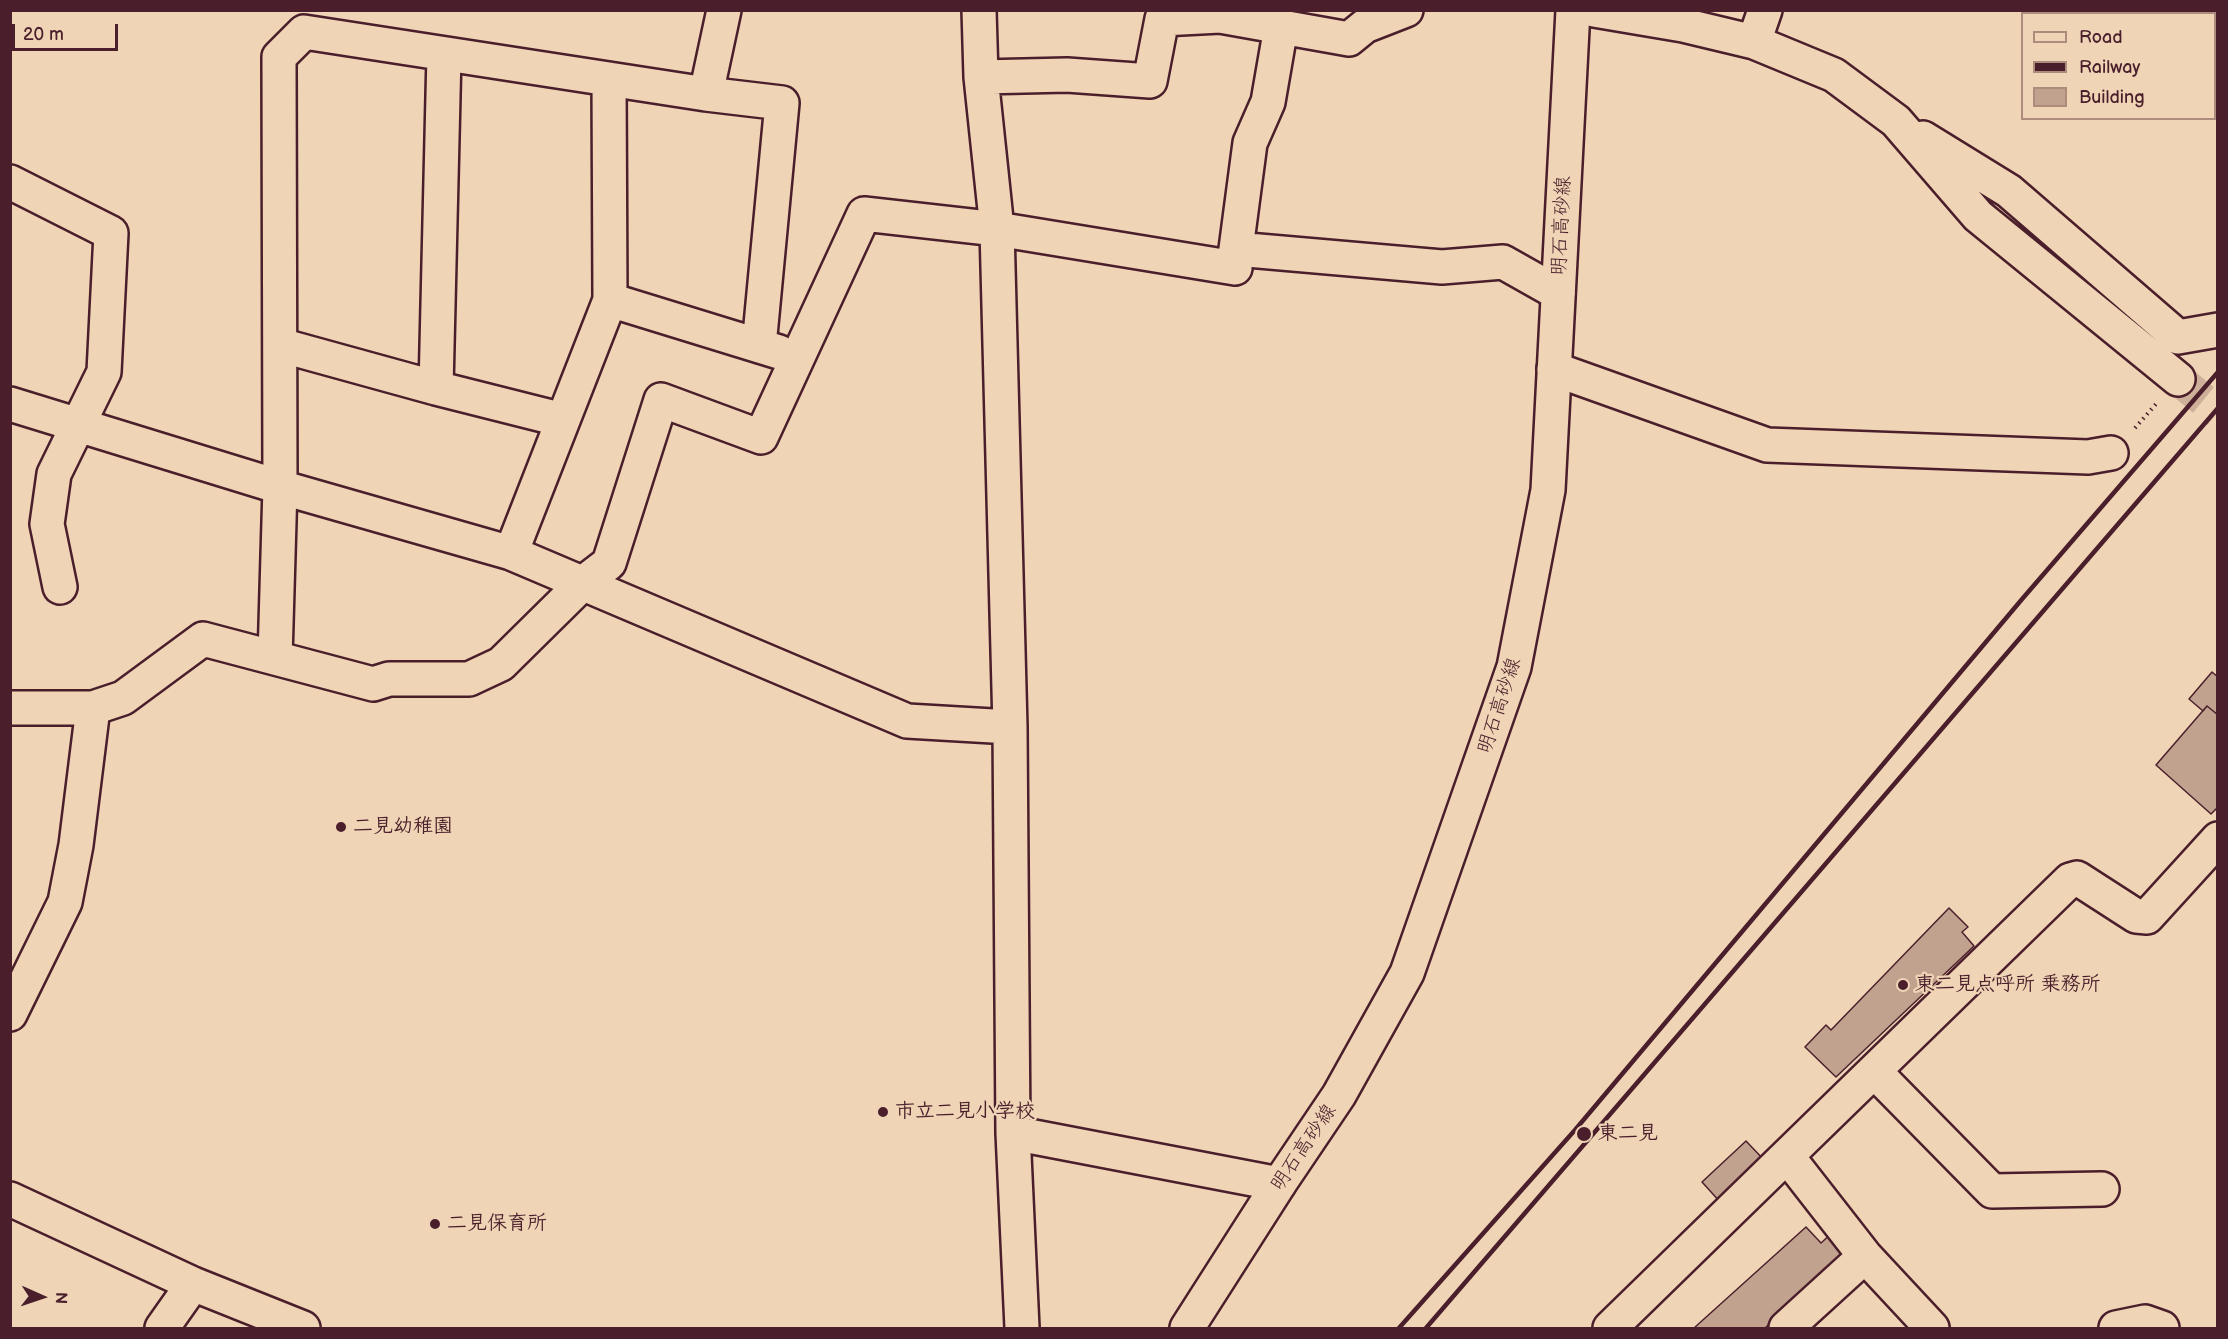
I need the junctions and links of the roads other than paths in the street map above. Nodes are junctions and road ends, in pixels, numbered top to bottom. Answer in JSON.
{"nodes":[{"id":1,"x":724,"y":10,"type":"edge"},
{"id":2,"x":979,"y":10,"type":"edge"},
{"id":3,"x":1406,"y":10,"type":"edge"},
{"id":4,"x":1574,"y":10,"type":"edge"},
{"id":5,"x":1594,"y":10,"type":"edge"},
{"id":6,"x":1765,"y":10,"type":"edge"},
{"id":7,"x":1220,"y":13,"type":"edge"},
{"id":8,"x":1281,"y":27,"type":"junction"},
{"id":9,"x":1754,"y":42,"type":"junction"},
{"id":10,"x":444,"y":54,"type":"junction"},
{"id":11,"x":981,"y":77,"type":"junction"},
{"id":12,"x":609,"y":79,"type":"junction"},
{"id":13,"x":706,"y":94,"type":"junction"},
{"id":14,"x":1896,"y":121,"type":"junction"},
{"id":15,"x":10,"y":182,"type":"edge"},
{"id":16,"x":997,"y":229,"type":"junction"},
{"id":17,"x":1236,"y":249,"type":"junction"},
{"id":18,"x":1558,"y":293,"type":"junction"},
{"id":19,"x":609,"y":300,"type":"junction"},
{"id":20,"x":2217,"y":330,"type":"edge"},
{"id":21,"x":279,"y":345,"type":"junction"},
{"id":22,"x":759,"y":346,"type":"junction"},
{"id":23,"x":798,"y":358,"type":"junction"},
{"id":24,"x":1554,"y":369,"type":"junction"},
{"id":25,"x":2178,"y":379,"type":"tunnel mouth"},
{"id":26,"x":436,"y":388,"type":"junction"},
{"id":27,"x":10,"y":404,"type":"edge"},
{"id":28,"x":563,"y":420,"type":"junction"},
{"id":29,"x":78,"y":425,"type":"junction"},
{"id":30,"x":2111,"y":453,"type":"road end"},
{"id":31,"x":280,"y":488,"type":"junction"},
{"id":32,"x":511,"y":553,"type":"junction"},
{"id":33,"x":583,"y":583,"type":"junction"},
{"id":34,"x":60,"y":587,"type":"dead end"},
{"id":35,"x":275,"y":658,"type":"junction"},
{"id":36,"x":10,"y":708,"type":"edge"},
{"id":37,"x":93,"y":708,"type":"junction"},
{"id":38,"x":1010,"y":727,"type":"junction"},
{"id":39,"x":2217,"y":839,"type":"edge"},
{"id":40,"x":10,"y":1014,"type":"edge"},
{"id":41,"x":1874,"y":1071,"type":"junction"},
{"id":42,"x":1013,"y":1133,"type":"junction"},
{"id":43,"x":1787,"y":1156,"type":"junction"},
{"id":44,"x":1279,"y":1184,"type":"junction"},
{"id":45,"x":2102,"y":1189,"type":"dead end"},
{"id":46,"x":10,"y":1199,"type":"edge"},
{"id":47,"x":1865,"y":1256,"type":"junction"},
{"id":48,"x":193,"y":1284,"type":"junction"},
{"id":49,"x":1618,"y":1326,"type":"edge"},
{"id":50,"x":162,"y":1329,"type":"edge"},
{"id":51,"x":303,"y":1329,"type":"edge"},
{"id":52,"x":1022,"y":1329,"type":"edge"},
{"id":53,"x":1187,"y":1329,"type":"edge"},
{"id":54,"x":1786,"y":1329,"type":"edge"},
{"id":55,"x":1932,"y":1329,"type":"edge"},
{"id":56,"x":2116,"y":1329,"type":"edge"},
{"id":57,"x":2162,"y":1329,"type":"edge"}],
"edges":[{"from":1,"to":13,"type":"street"},
{"from":2,"to":11,"type":"street"},
{"from":3,"to":8,"type":"street"},
{"from":4,"to":18,"type":"street","name":"明石高砂線"},
{"from":5,"to":9,"type":"street"},
{"from":6,"to":9,"type":"street"},
{"from":7,"to":8,"type":"street"},
{"from":7,"to":11,"type":"street"},
{"from":8,"to":17,"type":"street"},
{"from":9,"to":14,"type":"street"},
{"from":10,"to":12,"type":"street"},
{"from":10,"to":21,"type":"street"},
{"from":10,"to":26,"type":"street"},
{"from":11,"to":16,"type":"street"},
{"from":12,"to":13,"type":"street"},
{"from":12,"to":19,"type":"street"},
{"from":13,"to":22,"type":"street"},
{"from":14,"to":20,"type":"street"},
{"from":14,"to":25,"type":"street"},
{"from":15,"to":29,"type":"street"},
{"from":16,"to":17,"type":"street"},
{"from":16,"to":23,"type":"street"},
{"from":16,"to":38,"type":"street"},
{"from":17,"to":18,"type":"street"},
{"from":18,"to":24,"type":"street","name":"明石高砂線"},
{"from":19,"to":22,"type":"street"},
{"from":19,"to":28,"type":"street"},
{"from":21,"to":26,"type":"street"},
{"from":21,"to":31,"type":"street"},
{"from":22,"to":23,"type":"street"},
{"from":23,"to":33,"type":"street"},
{"from":24,"to":30,"type":"street"},
{"from":24,"to":44,"type":"street","name":"明石高砂線"},
{"from":26,"to":28,"type":"street"},
{"from":27,"to":29,"type":"street"},
{"from":28,"to":32,"type":"street"},
{"from":29,"to":31,"type":"street"},
{"from":29,"to":34,"type":"street"},
{"from":31,"to":32,"type":"street"},
{"from":31,"to":35,"type":"street"},
{"from":32,"to":33,"type":"street"},
{"from":33,"to":35,"type":"street"},
{"from":33,"to":38,"type":"street"},
{"from":35,"to":37,"type":"street"},
{"from":36,"to":37,"type":"street"},
{"from":37,"to":40,"type":"street"},
{"from":38,"to":42,"type":"street"},
{"from":39,"to":41,"type":"street"},
{"from":41,"to":43,"type":"street"},
{"from":41,"to":45,"type":"street"},
{"from":42,"to":44,"type":"street"},
{"from":42,"to":52,"type":"street"},
{"from":43,"to":47,"type":"street"},
{"from":43,"to":49,"type":"street"},
{"from":44,"to":53,"type":"street","name":"明石高砂線"},
{"from":46,"to":48,"type":"street"},
{"from":47,"to":54,"type":"street"},
{"from":47,"to":55,"type":"street"},
{"from":48,"to":50,"type":"street"},
{"from":48,"to":51,"type":"street"},
{"from":56,"to":57,"type":"street"}]}
